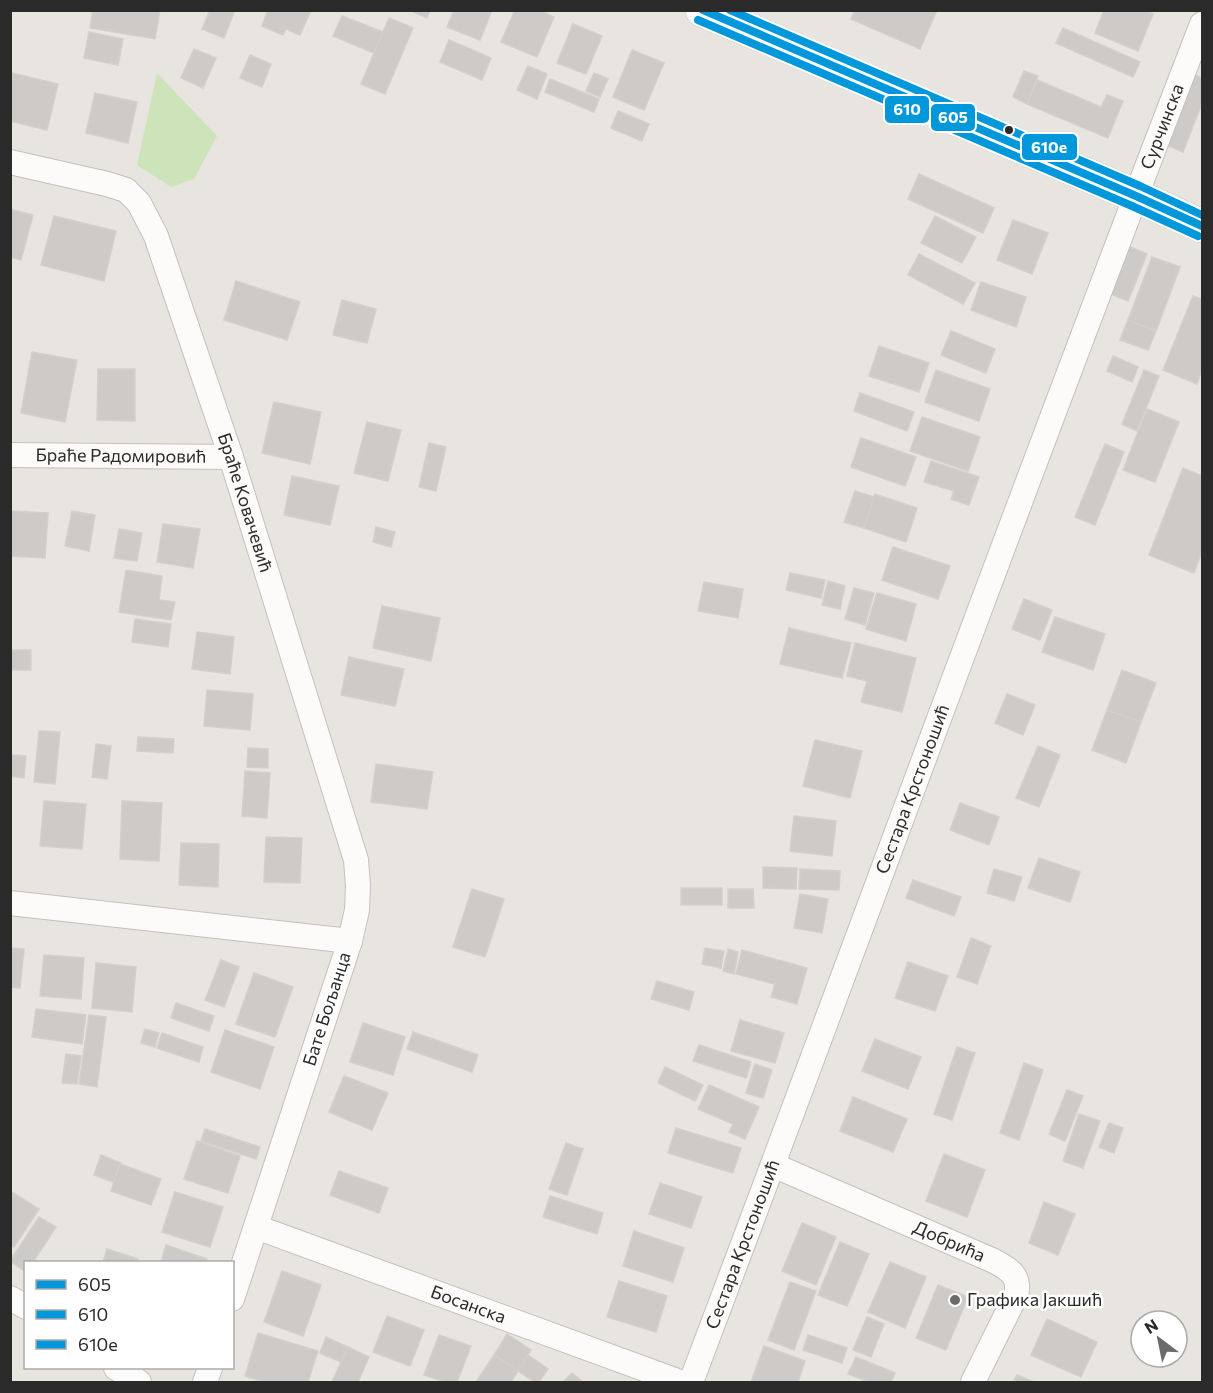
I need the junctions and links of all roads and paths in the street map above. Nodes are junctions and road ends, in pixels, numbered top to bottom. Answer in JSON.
{"nodes":[{"id":1,"x":702,"y":10,"type":"edge"},
{"id":2,"x":1203,"y":24,"type":"edge"},
{"id":3,"x":10,"y":162,"type":"edge"},
{"id":4,"x":1136,"y":196,"type":"junction"},
{"id":5,"x":1203,"y":226,"type":"edge"},
{"id":6,"x":10,"y":455,"type":"edge"},
{"id":7,"x":231,"y":457,"type":"junction"},
{"id":8,"x":10,"y":903,"type":"edge"},
{"id":9,"x":350,"y":941,"type":"junction"},
{"id":10,"x":773,"y":1165,"type":"junction"},
{"id":11,"x":256,"y":1227,"type":"junction"},
{"id":12,"x":234,"y":1293,"type":"edge"},
{"id":13,"x":10,"y":1298,"type":"edge"},
{"id":14,"x":24,"y":1306,"type":"edge"},
{"id":15,"x":118,"y":1369,"type":"edge"},
{"id":16,"x":139,"y":1383,"type":"edge"},
{"id":17,"x":680,"y":1383,"type":"edge"},
{"id":18,"x":690,"y":1383,"type":"edge"},
{"id":19,"x":973,"y":1383,"type":"edge"}],
"edges":[{"from":1,"to":4,"type":"main road"},
{"from":2,"to":4,"type":"street","name":"Сурчинска"},
{"from":3,"to":7,"type":"street","name":"Браће Ковачевић"},
{"from":4,"to":5,"type":"main road"},
{"from":4,"to":10,"type":"street","name":"Сестара Крстоношић"},
{"from":6,"to":7,"type":"street","name":"Браће Радомировић"},
{"from":7,"to":9,"type":"street","name":"Браће Ковачевић"},
{"from":8,"to":9,"type":"street","name":"Бате Бољанца"},
{"from":9,"to":11,"type":"street","name":"Бате Бољанца"},
{"from":10,"to":18,"type":"street","name":"Сестара Крстоношић"},
{"from":10,"to":19,"type":"street","name":"Добрића"},
{"from":11,"to":12,"type":"street","name":"Бате Бољанца"},
{"from":11,"to":17,"type":"street","name":"Босанска"},
{"from":13,"to":14,"type":"street"},
{"from":15,"to":16,"type":"street"}]}
